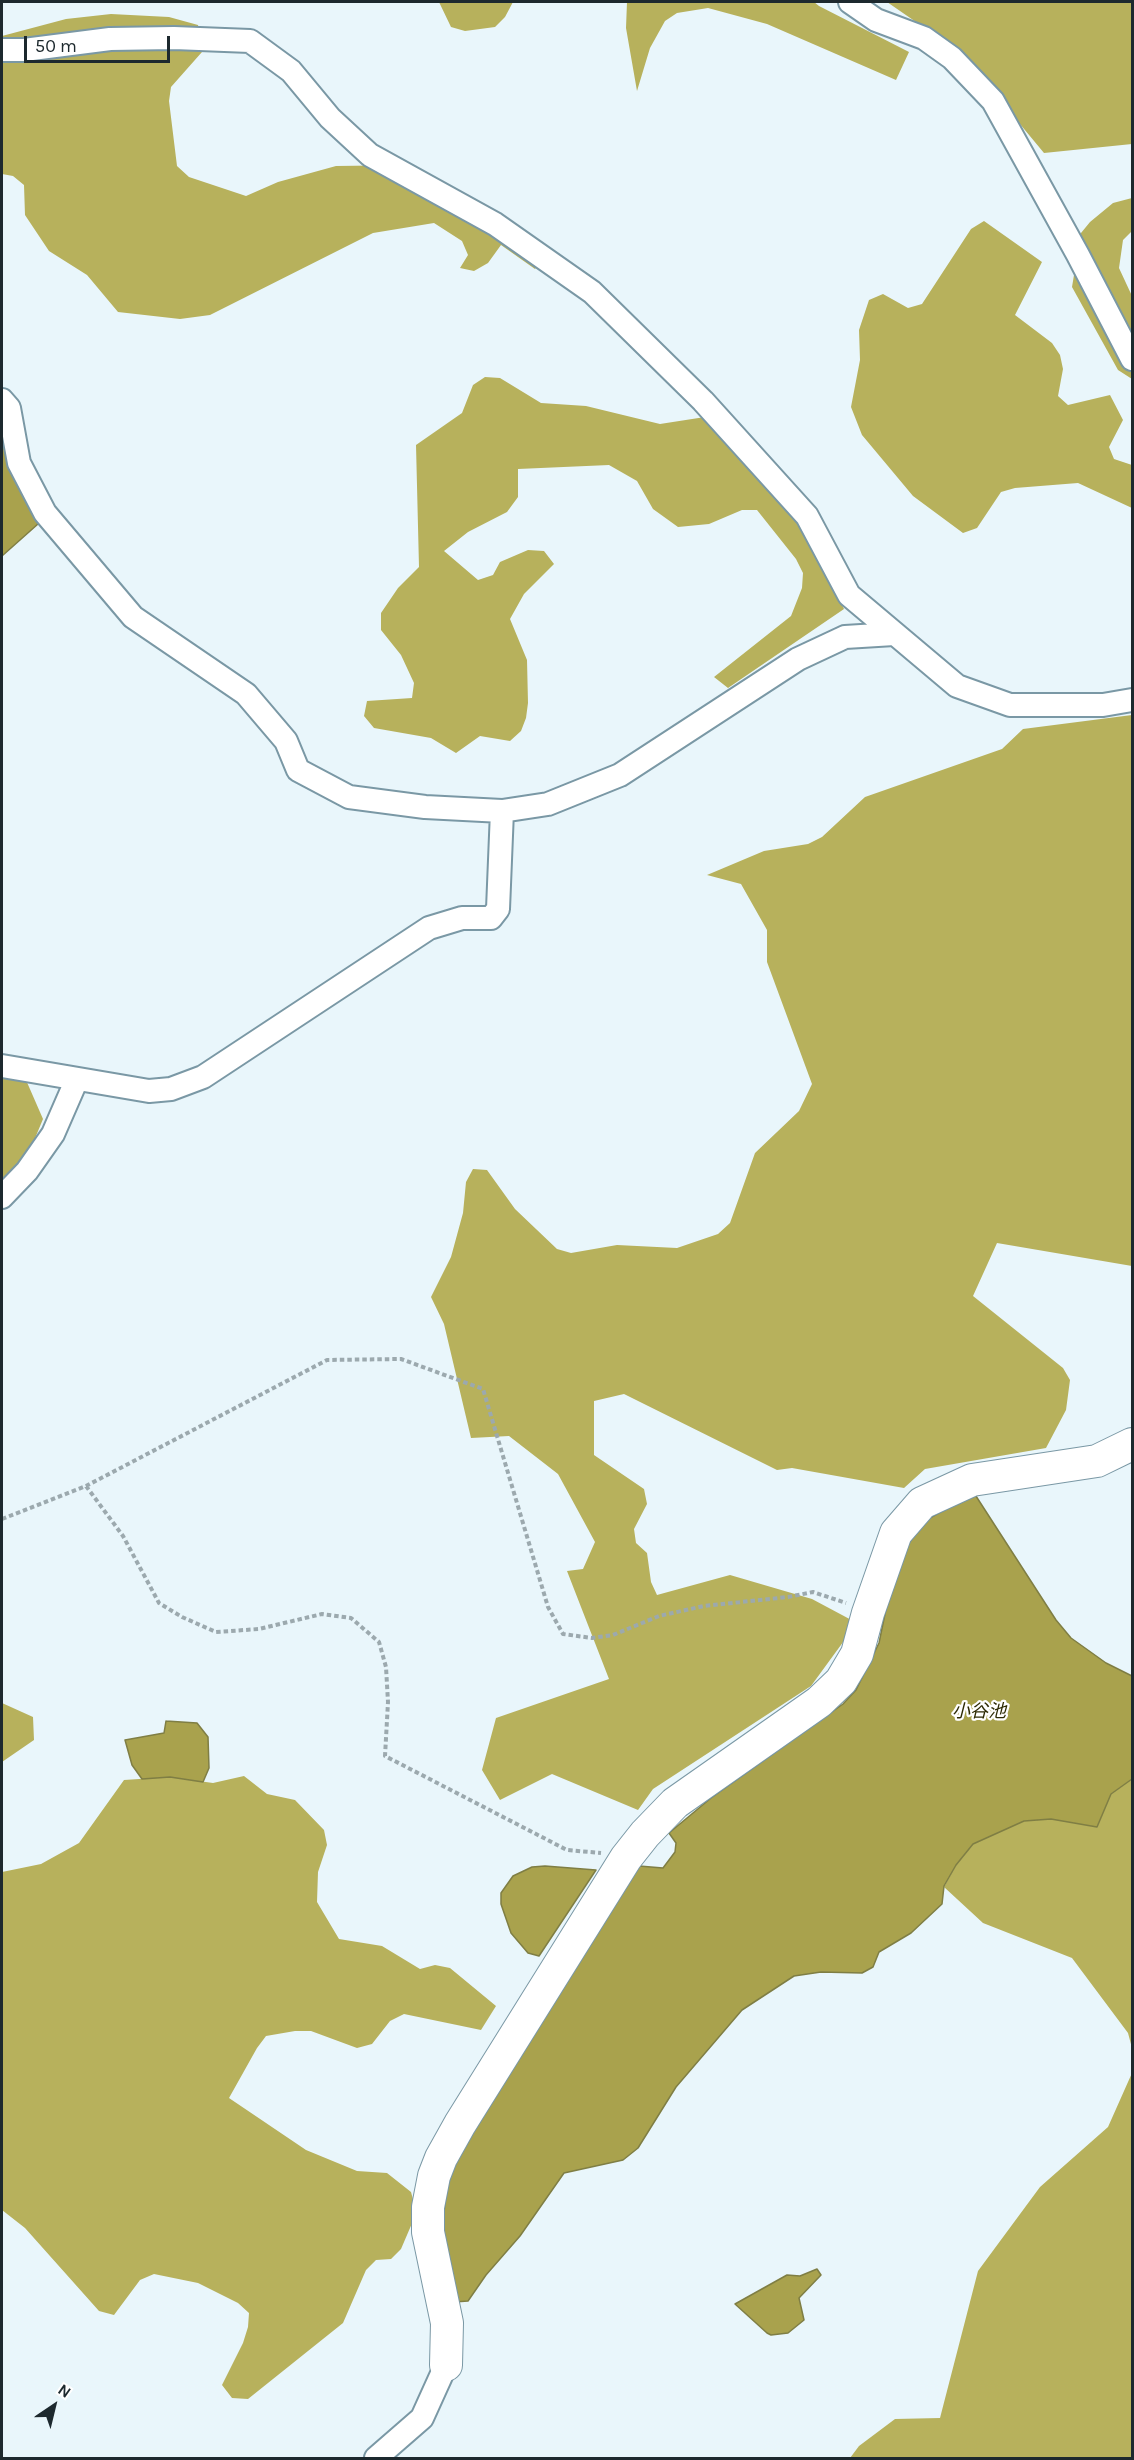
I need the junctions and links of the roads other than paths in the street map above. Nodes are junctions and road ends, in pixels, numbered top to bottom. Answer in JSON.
{"nodes":[{"id":1,"x":850,"y":2,"type":"edge"},
{"id":2,"x":2,"y":50,"type":"edge"},
{"id":3,"x":1132,"y":359,"type":"edge"},
{"id":4,"x":2,"y":400,"type":"edge"},
{"id":5,"x":894,"y":634,"type":"junction"},
{"id":6,"x":1132,"y":700,"type":"edge"},
{"id":7,"x":502,"y":811,"type":"junction"},
{"id":8,"x":2,"y":1066,"type":"edge"},
{"id":9,"x":77,"y":1079,"type":"junction"},
{"id":10,"x":2,"y":1197,"type":"edge"},
{"id":11,"x":1132,"y":1444,"type":"edge"},
{"id":12,"x":446,"y":2365,"type":"joint"},
{"id":13,"x":376,"y":2458,"type":"edge"}],
"edges":[{"from":1,"to":3,"type":"street"},
{"from":2,"to":5,"type":"street"},
{"from":4,"to":7,"type":"street"},
{"from":5,"to":6,"type":"street"},
{"from":5,"to":7,"type":"street"},
{"from":7,"to":9,"type":"street"},
{"from":8,"to":9,"type":"street"},
{"from":9,"to":10,"type":"street"},
{"from":11,"to":12,"type":"street"},
{"from":12,"to":13,"type":"street"}]}
